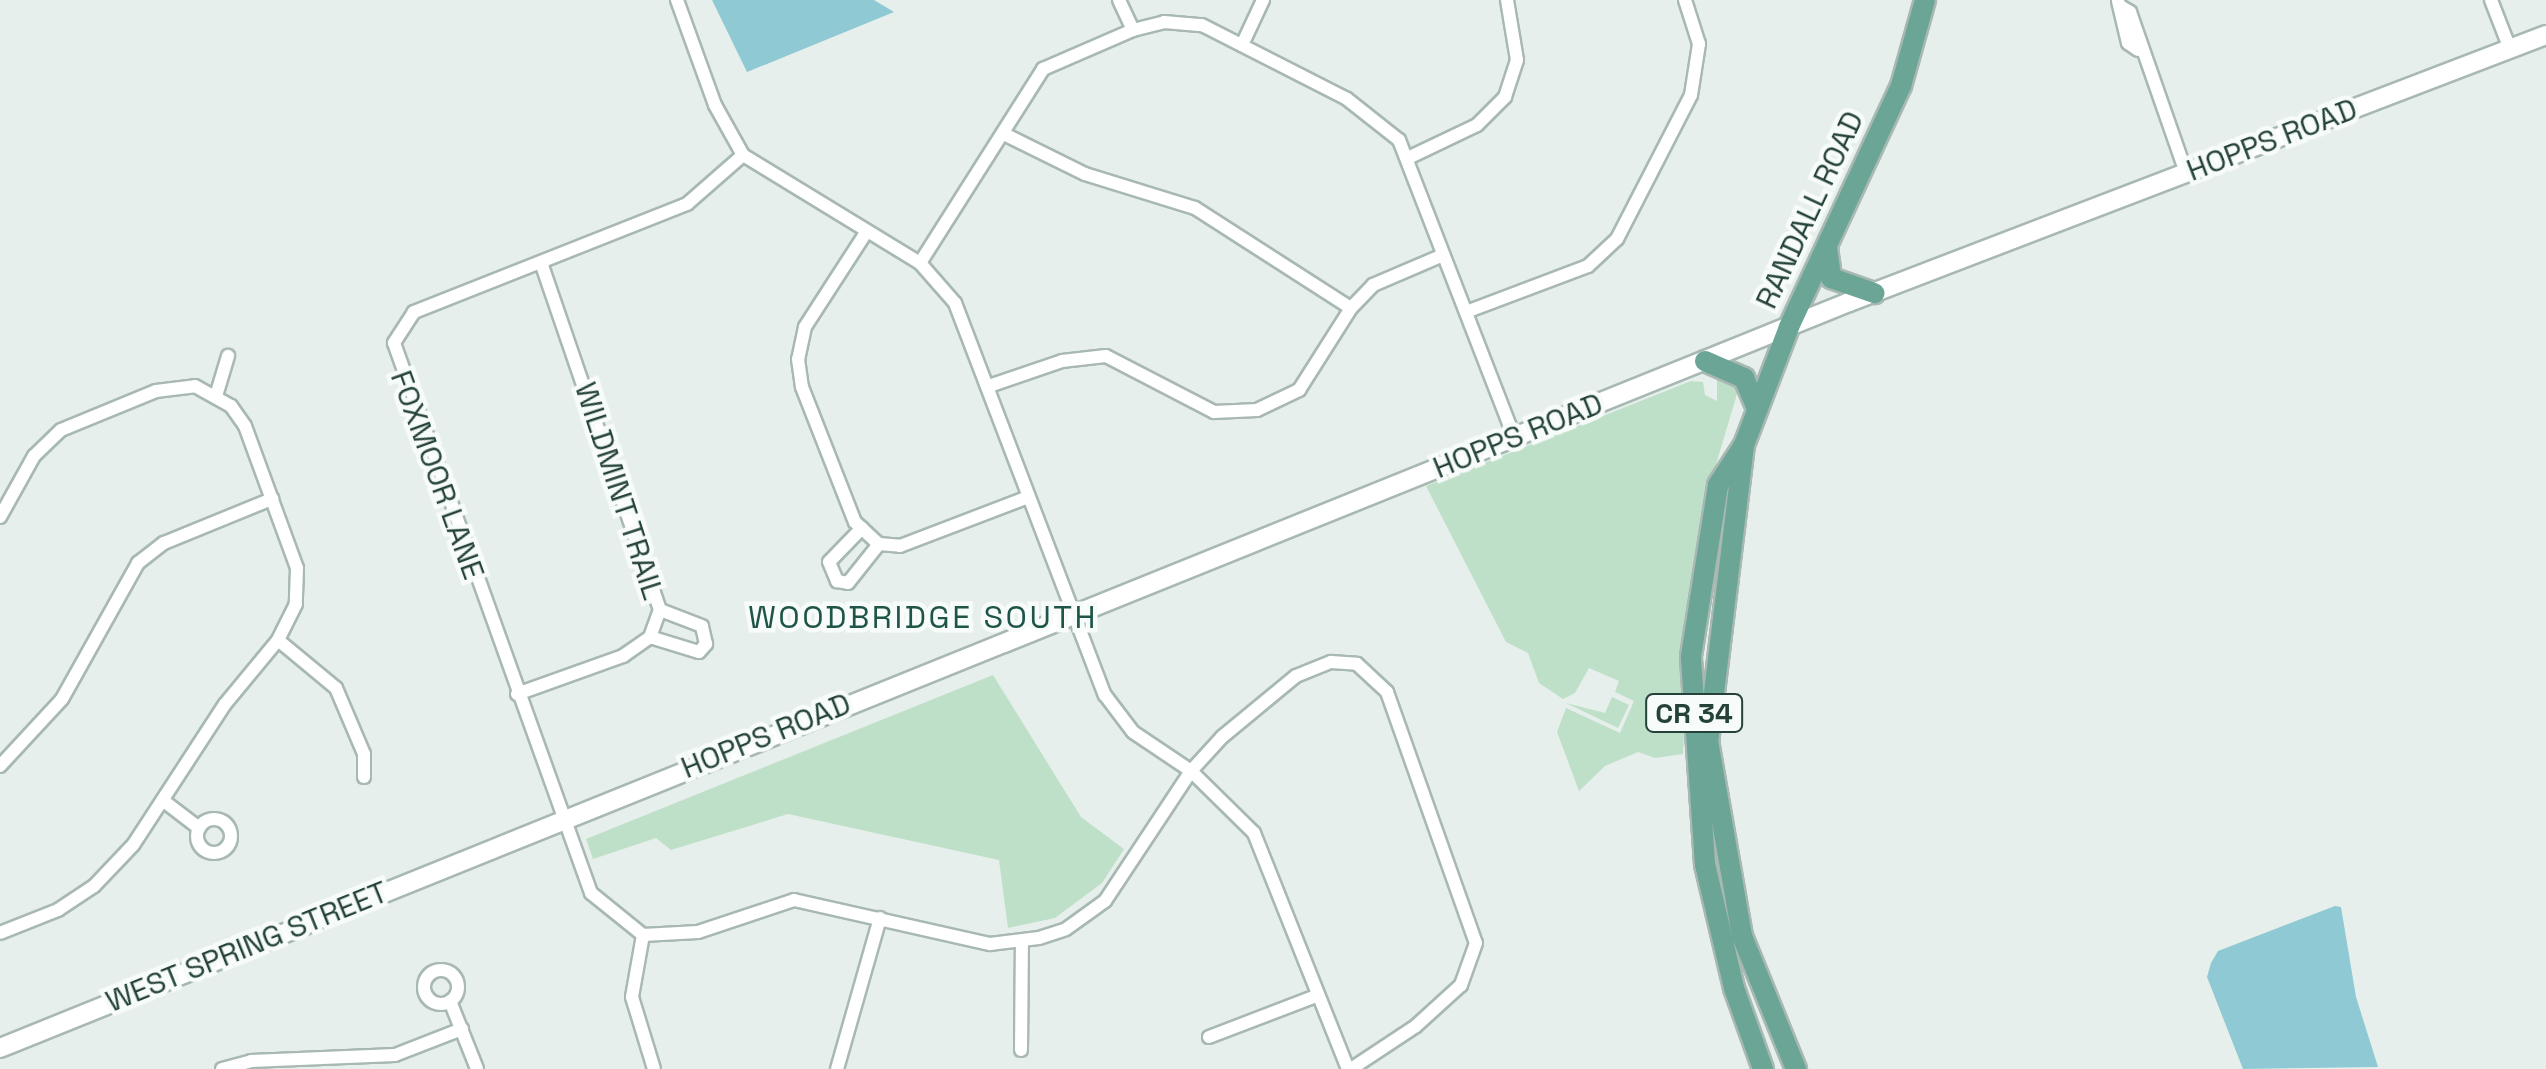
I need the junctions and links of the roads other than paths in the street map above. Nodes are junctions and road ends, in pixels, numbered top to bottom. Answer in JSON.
{"nodes":[{"id":1,"x":677,"y":0,"type":"edge"},
{"id":2,"x":1119,"y":0,"type":"edge"},
{"id":3,"x":1263,"y":0,"type":"edge"},
{"id":4,"x":1507,"y":0,"type":"edge"},
{"id":5,"x":1685,"y":0,"type":"edge"},
{"id":6,"x":1925,"y":0,"type":"edge"},
{"id":7,"x":2491,"y":0,"type":"edge"},
{"id":8,"x":2118,"y":3,"type":"edge"},
{"id":9,"x":1133,"y":30,"type":"junction"},
{"id":10,"x":2546,"y":35,"type":"edge"},
{"id":11,"x":1242,"y":45,"type":"junction"},
{"id":12,"x":2510,"y":48,"type":"junction"},
{"id":13,"x":1004,"y":134,"type":"junction"},
{"id":14,"x":743,"y":155,"type":"junction"},
{"id":15,"x":1410,"y":157,"type":"junction"},
{"id":16,"x":2186,"y":173,"type":"junction"},
{"id":17,"x":867,"y":231,"type":"junction"},
{"id":18,"x":1826,"y":246,"type":"junction"},
{"id":19,"x":1443,"y":254,"type":"junction"},
{"id":20,"x":541,"y":263,"type":"junction"},
{"id":21,"x":920,"y":263,"type":"junction"},
{"id":22,"x":1874,"y":292,"type":"junction"},
{"id":23,"x":1351,"y":308,"type":"junction"},
{"id":24,"x":1466,"y":312,"type":"junction"},
{"id":25,"x":1789,"y":327,"type":"junction"},
{"id":26,"x":228,"y":356,"type":"dead end"},
{"id":27,"x":1705,"y":361,"type":"junction"},
{"id":28,"x":989,"y":386,"type":"junction"},
{"id":29,"x":216,"y":396,"type":"junction"},
{"id":30,"x":1757,"y":409,"type":"junction"},
{"id":31,"x":1514,"y":437,"type":"junction"},
{"id":32,"x":1744,"y":444,"type":"junction"},
{"id":33,"x":1028,"y":497,"type":"junction"},
{"id":34,"x":272,"y":499,"type":"junction"},
{"id":35,"x":0,"y":517,"type":"edge"},
{"id":36,"x":862,"y":528,"type":"junction"},
{"id":37,"x":879,"y":544,"type":"junction"},
{"id":38,"x":660,"y":610,"type":"junction"},
{"id":39,"x":1074,"y":613,"type":"junction"},
{"id":40,"x":650,"y":637,"type":"junction"},
{"id":41,"x":278,"y":640,"type":"junction"},
{"id":42,"x":516,"y":694,"type":"junction"},
{"id":43,"x":0,"y":766,"type":"edge"},
{"id":44,"x":1191,"y":771,"type":"junction"},
{"id":45,"x":364,"y":777,"type":"dead end"},
{"id":46,"x":165,"y":802,"type":"junction"},
{"id":47,"x":562,"y":818,"type":"junction"},
{"id":48,"x":199,"y":828,"type":"dead end"},
{"id":49,"x":493,"y":846,"type":"joint"},
{"id":50,"x":880,"y":918,"type":"junction"},
{"id":51,"x":0,"y":934,"type":"edge"},
{"id":52,"x":643,"y":935,"type":"junction"},
{"id":53,"x":1022,"y":943,"type":"junction"},
{"id":54,"x":1316,"y":996,"type":"junction"},
{"id":55,"x":450,"y":1001,"type":"dead end"},
{"id":56,"x":462,"y":1029,"type":"junction"},
{"id":57,"x":1209,"y":1037,"type":"dead end"},
{"id":58,"x":0,"y":1048,"type":"edge"},
{"id":59,"x":1021,"y":1050,"type":"dead end"},
{"id":60,"x":222,"y":1069,"type":"edge"},
{"id":61,"x":477,"y":1069,"type":"edge"},
{"id":62,"x":654,"y":1069,"type":"edge"},
{"id":63,"x":838,"y":1069,"type":"edge"},
{"id":64,"x":1350,"y":1069,"type":"edge"},
{"id":65,"x":1764,"y":1069,"type":"edge"},
{"id":66,"x":1796,"y":1069,"type":"edge"}],
"edges":[{"from":1,"to":14,"type":"street"},
{"from":2,"to":9,"type":"street"},
{"from":3,"to":11,"type":"street"},
{"from":4,"to":15,"type":"street"},
{"from":5,"to":24,"type":"street"},
{"from":6,"to":18,"type":"main road","name":"RANDALL ROAD","number":"CR 34"},
{"from":7,"to":12,"type":"street"},
{"from":8,"to":16,"type":"street"},
{"from":9,"to":11,"type":"street"},
{"from":9,"to":13,"type":"street"},
{"from":10,"to":12,"type":"main road","name":"HOPPS ROAD"},
{"from":11,"to":15,"type":"street"},
{"from":12,"to":16,"type":"main road","name":"HOPPS ROAD"},
{"from":13,"to":21,"type":"street"},
{"from":13,"to":23,"type":"street"},
{"from":14,"to":17,"type":"street"},
{"from":14,"to":20,"type":"street","name":"FOXMOOR LANE"},
{"from":15,"to":19,"type":"street"},
{"from":16,"to":22,"type":"main road","name":"HOPPS ROAD"},
{"from":17,"to":21,"type":"street"},
{"from":17,"to":36,"type":"street"},
{"from":18,"to":22,"type":"main road"},
{"from":18,"to":25,"type":"main road","name":"RANDALL ROAD","number":"CR 34"},
{"from":19,"to":23,"type":"street"},
{"from":19,"to":24,"type":"street"},
{"from":20,"to":38,"type":"street","name":"WILDMINT TRAIL"},
{"from":20,"to":42,"type":"street","name":"FOXMOOR LANE"},
{"from":21,"to":28,"type":"street"},
{"from":22,"to":25,"type":"main road","name":"HOPPS ROAD"},
{"from":23,"to":28,"type":"street"},
{"from":24,"to":31,"type":"street"},
{"from":25,"to":27,"type":"main road","name":"HOPPS ROAD"},
{"from":25,"to":30,"type":"main road","name":"RANDALL ROAD","number":"CR 34"},
{"from":26,"to":29,"type":"street"},
{"from":27,"to":30,"type":"main road"},
{"from":27,"to":31,"type":"main road","name":"HOPPS ROAD"},
{"from":28,"to":33,"type":"street"},
{"from":29,"to":34,"type":"street"},
{"from":29,"to":35,"type":"street"},
{"from":30,"to":32,"type":"main road","name":"RANDALL ROAD","number":"CR 34"},
{"from":31,"to":39,"type":"main road","name":"HOPPS ROAD"},
{"from":32,"to":65,"type":"main road","name":"RANDALL ROAD","number":"CR 34"},
{"from":32,"to":66,"type":"main road","name":"RANDALL ROAD","number":"CR 34"},
{"from":33,"to":37,"type":"street"},
{"from":33,"to":39,"type":"street"},
{"from":34,"to":41,"type":"street"},
{"from":34,"to":43,"type":"street"},
{"from":36,"to":37,"type":"street"},
{"from":36,"to":37,"type":"street"},
{"from":38,"to":40,"type":"street","name":"WILDMINT TRAIL"},
{"from":38,"to":40,"type":"street"},
{"from":39,"to":44,"type":"street"},
{"from":39,"to":47,"type":"main road","name":"HOPPS ROAD"},
{"from":40,"to":42,"type":"street","name":"WILDMINT TRAIL"},
{"from":41,"to":45,"type":"street"},
{"from":41,"to":46,"type":"street"},
{"from":42,"to":47,"type":"street","name":"FOXMOOR LANE"},
{"from":44,"to":53,"type":"street"},
{"from":44,"to":54,"type":"street"},
{"from":44,"to":64,"type":"street"},
{"from":46,"to":48,"type":"street"},
{"from":46,"to":51,"type":"street"},
{"from":47,"to":49,"type":"main road","name":"HOPPS ROAD"},
{"from":47,"to":52,"type":"street","name":"FOXMOOR LANE"},
{"from":49,"to":58,"type":"main road","name":"WEST SPRING STREET"},
{"from":50,"to":52,"type":"street"},
{"from":50,"to":53,"type":"street"},
{"from":50,"to":63,"type":"street"},
{"from":52,"to":62,"type":"street"},
{"from":53,"to":59,"type":"street"},
{"from":54,"to":57,"type":"street"},
{"from":54,"to":64,"type":"street"},
{"from":55,"to":56,"type":"street"},
{"from":56,"to":60,"type":"street"},
{"from":56,"to":61,"type":"street"}]}
